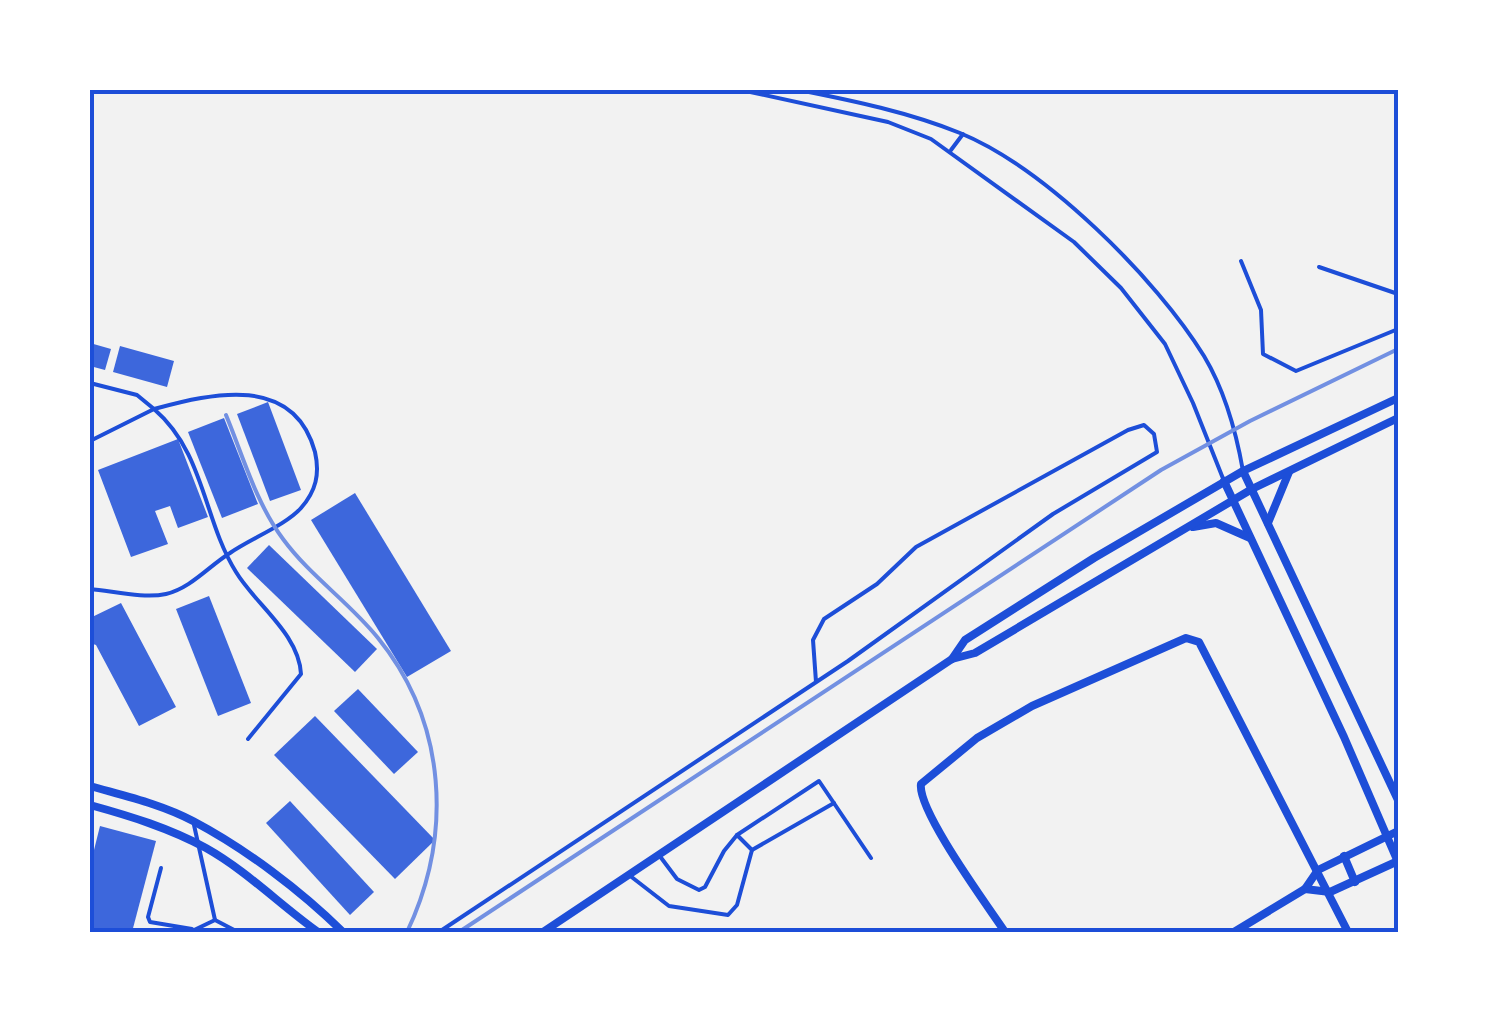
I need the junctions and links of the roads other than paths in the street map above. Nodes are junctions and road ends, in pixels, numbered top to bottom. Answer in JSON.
{"nodes":[{"id":1,"x":741,"y":90,"type":"edge"},
{"id":2,"x":799,"y":90,"type":"edge"},
{"id":3,"x":963,"y":134,"type":"junction"},
{"id":4,"x":950,"y":152,"type":"junction"},
{"id":5,"x":1241,"y":260,"type":"dead end"},
{"id":6,"x":1319,"y":267,"type":"dead end"},
{"id":7,"x":1398,"y":294,"type":"edge"},
{"id":8,"x":1398,"y":328,"type":"edge"},
{"id":9,"x":90,"y":383,"type":"edge"},
{"id":10,"x":1398,"y":398,"type":"edge"},
{"id":11,"x":154,"y":409,"type":"junction"},
{"id":12,"x":1398,"y":418,"type":"edge"},
{"id":13,"x":90,"y":441,"type":"edge"},
{"id":14,"x":1290,"y":470,"type":"junction"},
{"id":15,"x":1243,"y":471,"type":"junction"},
{"id":16,"x":1224,"y":481,"type":"junction"},
{"id":17,"x":1252,"y":489,"type":"junction"},
{"id":18,"x":1234,"y":500,"type":"junction"},
{"id":19,"x":1268,"y":523,"type":"junction"},
{"id":20,"x":1179,"y":531,"type":"junction"},
{"id":21,"x":1252,"y":539,"type":"junction"},
{"id":22,"x":228,"y":554,"type":"junction"},
{"id":23,"x":90,"y":589,"type":"edge"},
{"id":24,"x":952,"y":658,"type":"junction"},
{"id":25,"x":816,"y":682,"type":"junction"},
{"id":26,"x":1365,"y":729,"type":"junction"},
{"id":27,"x":1344,"y":737,"type":"junction"},
{"id":28,"x":248,"y":739,"type":"dead end"},
{"id":29,"x":90,"y":786,"type":"edge"},
{"id":30,"x":1398,"y":800,"type":"edge"},
{"id":31,"x":834,"y":803,"type":"junction"},
{"id":32,"x":90,"y":805,"type":"edge"},
{"id":33,"x":194,"y":821,"type":"junction"},
{"id":34,"x":1398,"y":830,"type":"edge"},
{"id":35,"x":737,"y":835,"type":"junction"},
{"id":36,"x":1386,"y":835,"type":"junction"},
{"id":37,"x":196,"y":844,"type":"junction"},
{"id":38,"x":752,"y":850,"type":"junction"},
{"id":39,"x":658,"y":855,"type":"junction"},
{"id":40,"x":1344,"y":856,"type":"junction"},
{"id":41,"x":872,"y":858,"type":"dead end"},
{"id":42,"x":1398,"y":862,"type":"edge"},
{"id":43,"x":160,"y":868,"type":"dead end"},
{"id":44,"x":1318,"y":870,"type":"junction"},
{"id":45,"x":629,"y":874,"type":"junction"},
{"id":46,"x":1356,"y":882,"type":"junction"},
{"id":47,"x":1305,"y":889,"type":"junction"},
{"id":48,"x":1330,"y":892,"type":"junction"},
{"id":49,"x":216,"y":920,"type":"junction"},
{"id":50,"x":191,"y":931,"type":"edge"},
{"id":51,"x":238,"y":932,"type":"edge"},
{"id":52,"x":318,"y":932,"type":"edge"},
{"id":53,"x":343,"y":932,"type":"edge"},
{"id":54,"x":439,"y":932,"type":"edge"},
{"id":55,"x":544,"y":932,"type":"edge"},
{"id":56,"x":1005,"y":932,"type":"edge"},
{"id":57,"x":1234,"y":932,"type":"edge"},
{"id":58,"x":1348,"y":932,"type":"edge"}],
"edges":[{"from":1,"to":4,"type":"lane"},
{"from":2,"to":3,"type":"lane"},
{"from":3,"to":4,"type":"lane"},
{"from":3,"to":15,"type":"lane"},
{"from":4,"to":16,"type":"lane"},
{"from":5,"to":8,"type":"lane"},
{"from":6,"to":7,"type":"lane"},
{"from":9,"to":11,"type":"lane"},
{"from":10,"to":15,"type":"street"},
{"from":11,"to":13,"type":"lane"},
{"from":11,"to":22,"type":"lane"},
{"from":11,"to":22,"type":"lane"},
{"from":12,"to":14,"type":"street"},
{"from":14,"to":17,"type":"street"},
{"from":14,"to":19,"type":"street"},
{"from":15,"to":16,"type":"street"},
{"from":15,"to":17,"type":"street"},
{"from":16,"to":18,"type":"street"},
{"from":16,"to":24,"type":"street"},
{"from":17,"to":18,"type":"street"},
{"from":17,"to":19,"type":"street"},
{"from":18,"to":20,"type":"street"},
{"from":18,"to":21,"type":"street"},
{"from":19,"to":26,"type":"street"},
{"from":20,"to":21,"type":"street"},
{"from":20,"to":24,"type":"street"},
{"from":21,"to":27,"type":"street"},
{"from":22,"to":23,"type":"lane"},
{"from":22,"to":28,"type":"lane"},
{"from":24,"to":39,"type":"street"},
{"from":25,"to":25,"type":"lane"},
{"from":25,"to":54,"type":"lane"},
{"from":26,"to":27,"type":"street"},
{"from":26,"to":30,"type":"street"},
{"from":27,"to":36,"type":"street"},
{"from":29,"to":33,"type":"street"},
{"from":31,"to":35,"type":"lane"},
{"from":31,"to":38,"type":"lane"},
{"from":31,"to":41,"type":"lane"},
{"from":32,"to":37,"type":"street"},
{"from":33,"to":37,"type":"lane"},
{"from":33,"to":53,"type":"street"},
{"from":34,"to":36,"type":"street"},
{"from":35,"to":38,"type":"lane"},
{"from":35,"to":39,"type":"lane"},
{"from":36,"to":40,"type":"street"},
{"from":36,"to":42,"type":"street"},
{"from":37,"to":49,"type":"lane"},
{"from":37,"to":52,"type":"street"},
{"from":38,"to":45,"type":"lane"},
{"from":39,"to":45,"type":"street"},
{"from":40,"to":44,"type":"street"},
{"from":40,"to":46,"type":"street"},
{"from":42,"to":46,"type":"street"},
{"from":43,"to":50,"type":"lane"},
{"from":44,"to":47,"type":"street"},
{"from":44,"to":48,"type":"street"},
{"from":44,"to":56,"type":"street"},
{"from":45,"to":55,"type":"street"},
{"from":46,"to":48,"type":"street"},
{"from":47,"to":48,"type":"street"},
{"from":47,"to":57,"type":"street"},
{"from":48,"to":58,"type":"street"},
{"from":49,"to":50,"type":"lane"},
{"from":49,"to":51,"type":"lane"}]}
